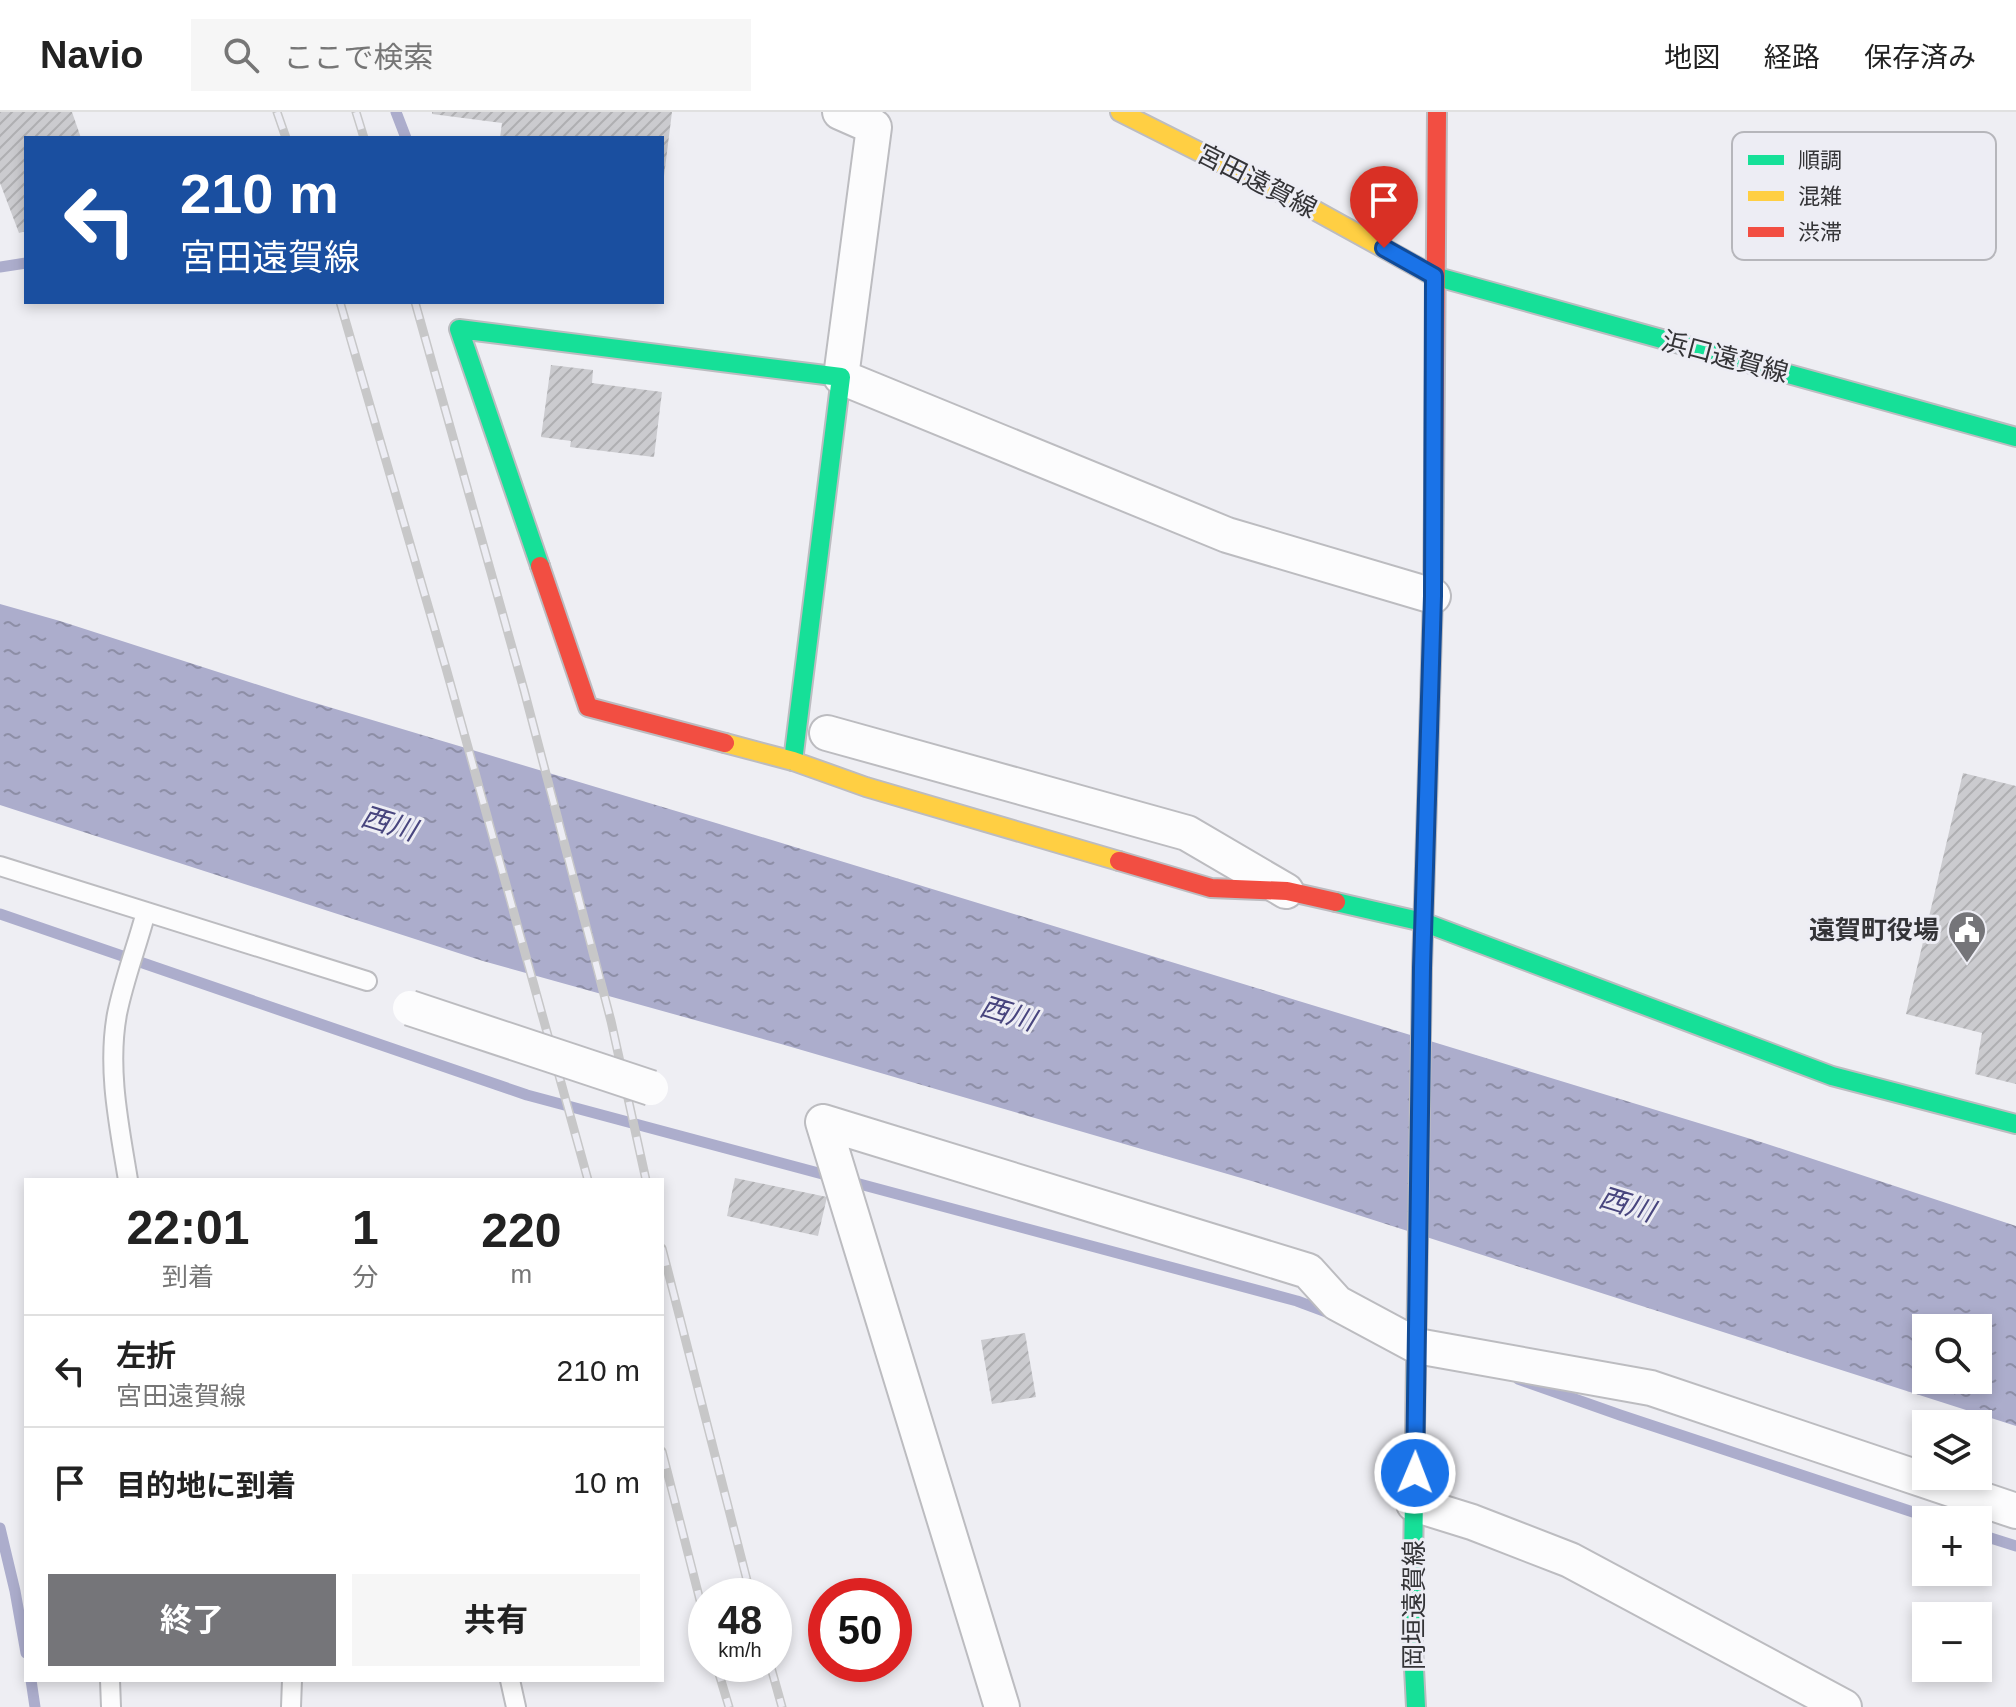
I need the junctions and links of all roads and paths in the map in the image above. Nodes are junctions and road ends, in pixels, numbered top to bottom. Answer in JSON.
{"nodes":[{"id":1,"x":840,"y":112,"type":"edge"},
{"id":2,"x":1120,"y":112,"type":"edge"},
{"id":3,"x":1437,"y":112,"type":"edge"},
{"id":4,"x":1434,"y":276,"type":"junction"},
{"id":5,"x":841,"y":377,"type":"junction"},
{"id":6,"x":2016,"y":437,"type":"edge"},
{"id":7,"x":1433,"y":596,"type":"junction"},
{"id":8,"x":827,"y":733,"type":"dead end"},
{"id":9,"x":793,"y":761,"type":"junction"},
{"id":10,"x":0,"y":866,"type":"edge"},
{"id":11,"x":1287,"y":891,"type":"junction"},
{"id":12,"x":144,"y":919,"type":"junction"},
{"id":13,"x":1423,"y":922,"type":"junction"},
{"id":14,"x":367,"y":981,"type":"dead end"},
{"id":15,"x":410,"y":1008,"type":"dead end"},
{"id":16,"x":651,"y":1088,"type":"dead end"},
{"id":17,"x":2016,"y":1124,"type":"edge"},
{"id":18,"x":128,"y":1178,"type":"edge"},
{"id":19,"x":1417,"y":1346,"type":"junction"},
{"id":20,"x":1414,"y":1504,"type":"junction"},
{"id":21,"x":2016,"y":1511,"type":"edge"},
{"id":22,"x":110,"y":1682,"type":"edge"},
{"id":23,"x":292,"y":1682,"type":"edge"},
{"id":24,"x":510,"y":1682,"type":"edge"},
{"id":25,"x":111,"y":1707,"type":"edge"},
{"id":26,"x":291,"y":1707,"type":"edge"},
{"id":27,"x":516,"y":1707,"type":"edge"},
{"id":28,"x":1002,"y":1707,"type":"edge"},
{"id":29,"x":1416,"y":1707,"type":"edge"},
{"id":30,"x":1844,"y":1707,"type":"edge"}],
"edges":[{"from":1,"to":5,"type":"street"},
{"from":2,"to":4,"type":"street","name":"宮田遠賀線"},
{"from":3,"to":4,"type":"street","name":"岡垣遠賀線"},
{"from":4,"to":6,"type":"street","name":"浜口遠賀線"},
{"from":4,"to":7,"type":"street","name":"岡垣遠賀線"},
{"from":5,"to":7,"type":"street"},
{"from":5,"to":9,"type":"street"},
{"from":5,"to":9,"type":"street"},
{"from":7,"to":13,"type":"street","name":"岡垣遠賀線"},
{"from":8,"to":11,"type":"street"},
{"from":9,"to":11,"type":"street"},
{"from":10,"to":12,"type":"lane"},
{"from":11,"to":13,"type":"street"},
{"from":12,"to":14,"type":"lane"},
{"from":12,"to":18,"type":"lane"},
{"from":13,"to":17,"type":"street"},
{"from":13,"to":19,"type":"street","name":"岡垣遠賀線"},
{"from":15,"to":16,"type":"street","bridge":true},
{"from":19,"to":20,"type":"street","name":"岡垣遠賀線"},
{"from":19,"to":21,"type":"street"},
{"from":19,"to":28,"type":"street"},
{"from":20,"to":29,"type":"street","name":"岡垣遠賀線"},
{"from":20,"to":30,"type":"street"},
{"from":22,"to":25,"type":"lane"},
{"from":23,"to":26,"type":"lane"},
{"from":24,"to":27,"type":"lane"}]}
